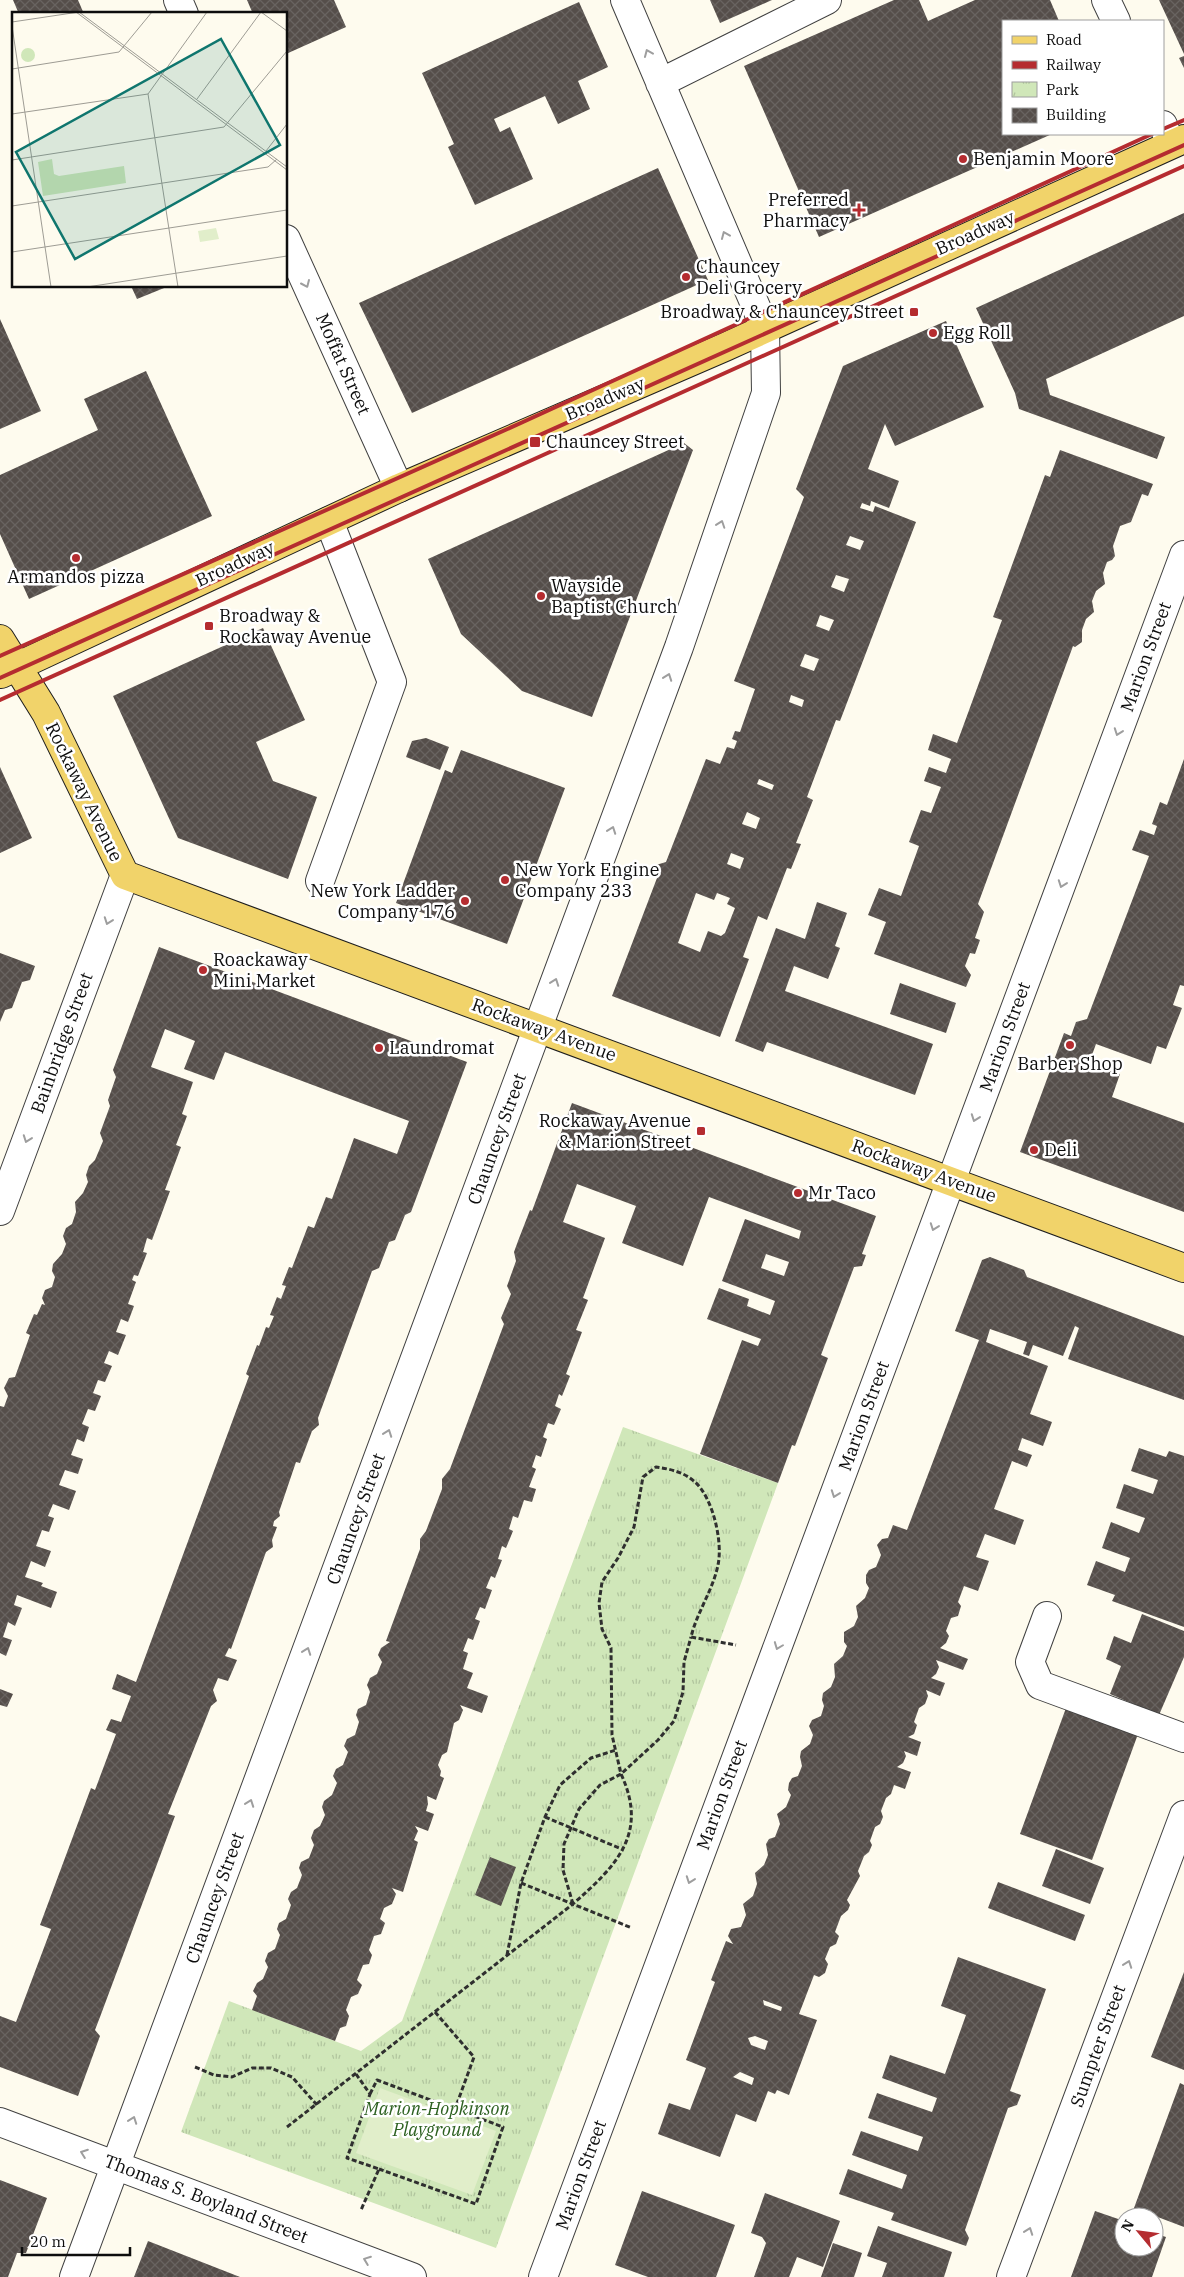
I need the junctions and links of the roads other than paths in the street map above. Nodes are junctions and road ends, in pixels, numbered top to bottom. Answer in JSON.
{"nodes":[{"id":1,"x":178,"y":0,"type":"edge"},
{"id":2,"x":625,"y":0,"type":"edge"},
{"id":3,"x":827,"y":0,"type":"edge"},
{"id":4,"x":1106,"y":0,"type":"edge"},
{"id":5,"x":183,"y":12,"type":"edge"},
{"id":6,"x":1116,"y":20,"type":"edge"},
{"id":7,"x":660,"y":83,"type":"junction"},
{"id":8,"x":1173,"y":136,"type":"edge"},
{"id":9,"x":288,"y":243,"type":"edge"},
{"id":10,"x":765,"y":328,"type":"junction"},
{"id":11,"x":399,"y":488,"type":"junction"},
{"id":12,"x":329,"y":521,"type":"junction"},
{"id":13,"x":1184,"y":555,"type":"edge"},
{"id":14,"x":0,"y":639,"type":"edge"},
{"id":15,"x":8,"y":670,"type":"edge"},
{"id":16,"x":125,"y":875,"type":"junction"},
{"id":17,"x":320,"y":881,"type":"dead end"},
{"id":18,"x":538,"y":1028,"type":"junction"},
{"id":19,"x":951,"y":1181,"type":"junction"},
{"id":20,"x":0,"y":1211,"type":"edge"},
{"id":21,"x":1184,"y":1268,"type":"edge"},
{"id":22,"x":1047,"y":1616,"type":"dead end"},
{"id":23,"x":1184,"y":1738,"type":"edge"},
{"id":24,"x":1184,"y":1815,"type":"edge"},
{"id":25,"x":0,"y":2122,"type":"edge"},
{"id":26,"x":116,"y":2165,"type":"junction"},
{"id":27,"x":74,"y":2277,"type":"edge"},
{"id":28,"x":412,"y":2277,"type":"edge"},
{"id":29,"x":543,"y":2277,"type":"edge"},
{"id":30,"x":1012,"y":2277,"type":"edge"}],
"edges":[{"from":1,"to":5,"type":"street"},
{"from":7,"to":2,"type":"street","name":"Chauncey Street","one_way":true},
{"from":3,"to":7,"type":"street"},
{"from":4,"to":6,"type":"street"},
{"from":10,"to":7,"type":"street","name":"Chauncey Street","one_way":true},
{"from":8,"to":10,"type":"main road","name":"Broadway"},
{"from":9,"to":11,"type":"street","name":"Moffat Street","one_way":true},
{"from":10,"to":11,"type":"main road","name":"Broadway"},
{"from":18,"to":10,"type":"street","name":"Chauncey Street","one_way":true},
{"from":11,"to":12,"type":"main road","name":"Broadway"},
{"from":12,"to":15,"type":"main road","name":"Broadway"},
{"from":12,"to":17,"type":"street"},
{"from":13,"to":19,"type":"street","name":"Marion Street","one_way":true},
{"from":14,"to":15,"type":"main road","name":"Rockaway Avenue"},
{"from":15,"to":16,"type":"main road","name":"Rockaway Avenue"},
{"from":16,"to":18,"type":"main road","name":"Rockaway Avenue"},
{"from":16,"to":20,"type":"street","name":"Bainbridge Street","one_way":true},
{"from":18,"to":19,"type":"main road","name":"Rockaway Avenue"},
{"from":26,"to":18,"type":"street","name":"Chauncey Street","one_way":true},
{"from":19,"to":21,"type":"main road","name":"Rockaway Avenue"},
{"from":19,"to":29,"type":"street","name":"Marion Street","one_way":true},
{"from":22,"to":23,"type":"street"},
{"from":30,"to":24,"type":"street","name":"Sumpter Street","one_way":true},
{"from":26,"to":25,"type":"street","name":"Thomas S. Boyland Street","one_way":true},
{"from":26,"to":27,"type":"street","name":"Chauncey Street"},
{"from":28,"to":26,"type":"street","name":"Thomas S. Boyland Street","one_way":true}]}
